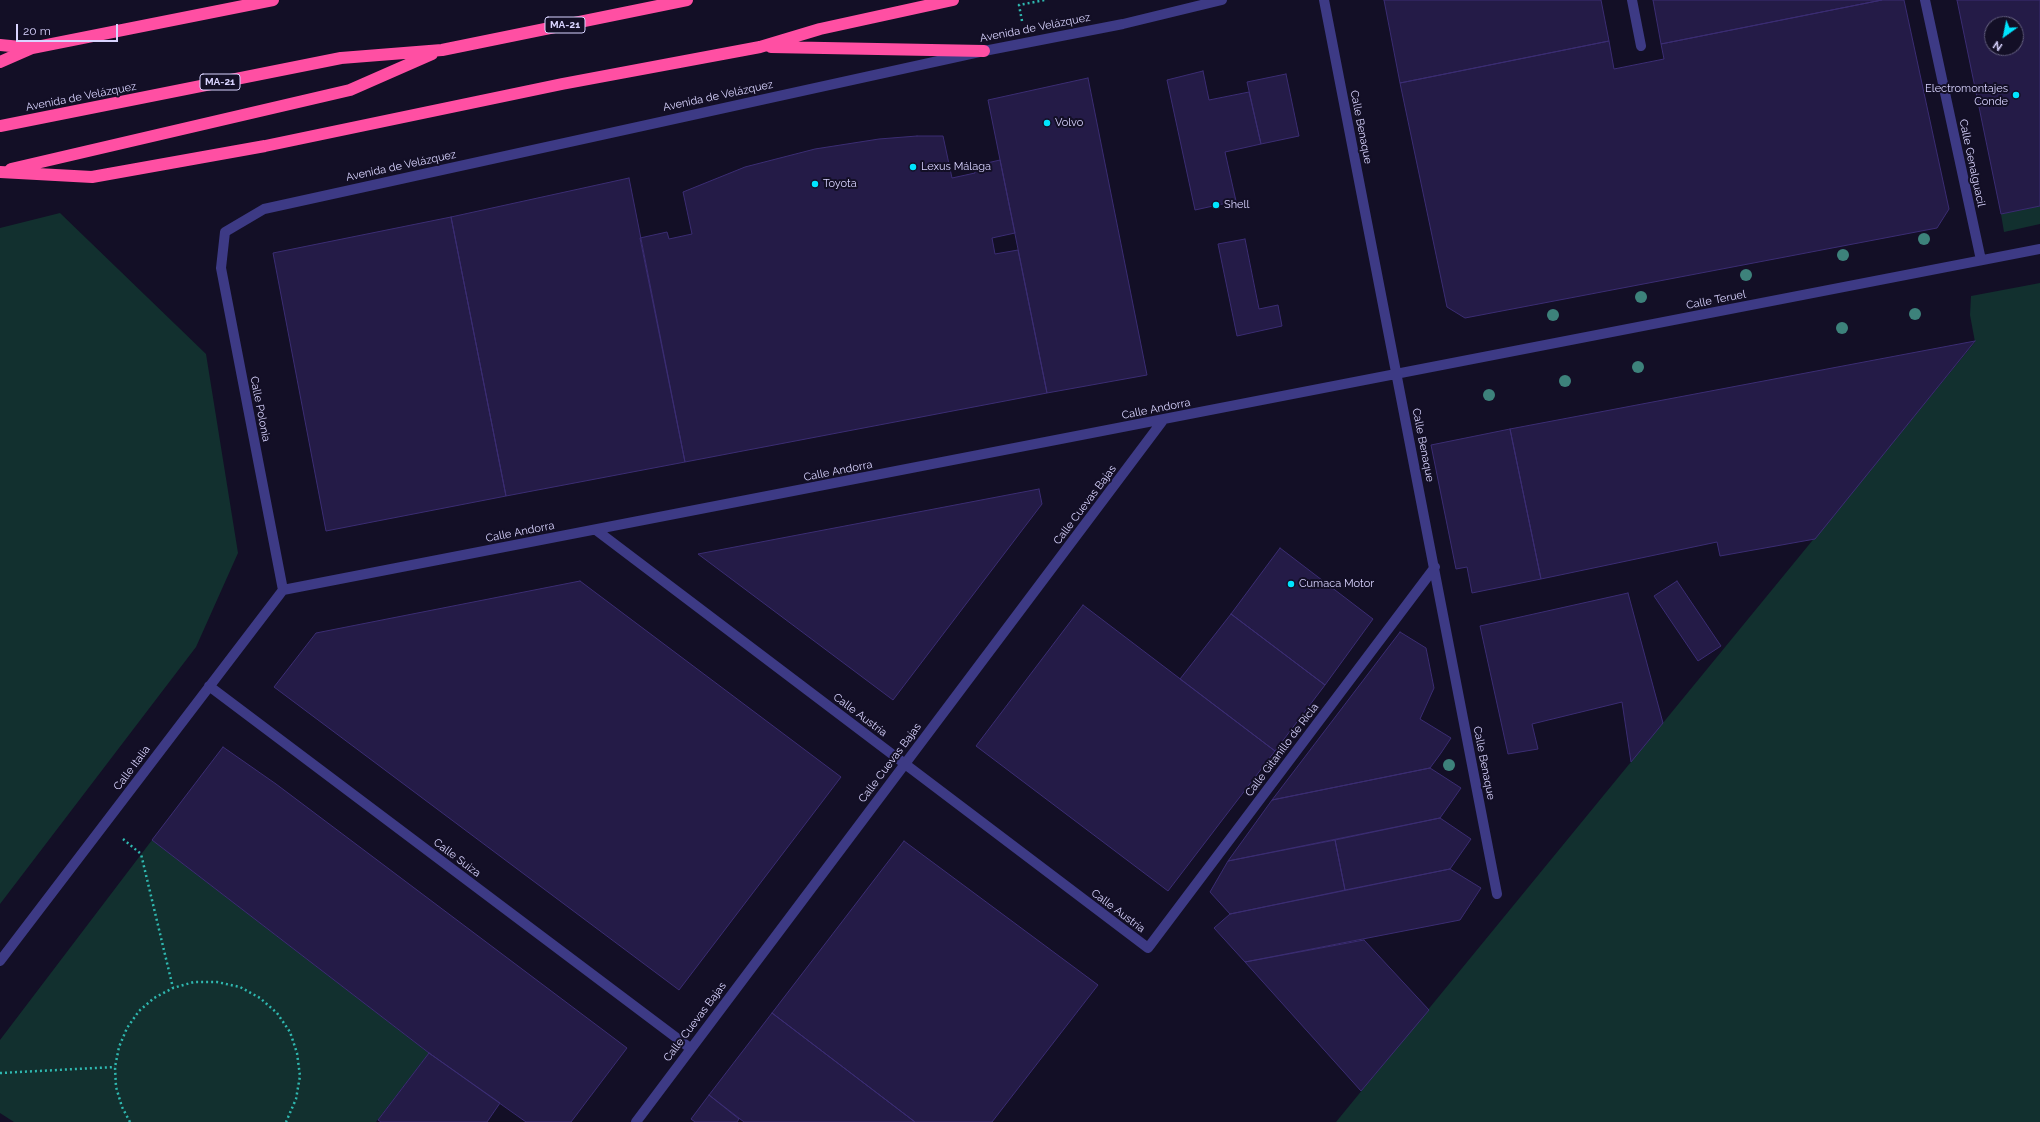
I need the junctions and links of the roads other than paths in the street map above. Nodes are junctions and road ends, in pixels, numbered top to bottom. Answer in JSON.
{"nodes":[{"id":1,"x":273,"y":0,"type":"edge"},
{"id":2,"x":687,"y":0,"type":"edge"},
{"id":3,"x":954,"y":0,"type":"edge"},
{"id":4,"x":1222,"y":0,"type":"edge"},
{"id":5,"x":1324,"y":0,"type":"edge"},
{"id":6,"x":1632,"y":0,"type":"edge"},
{"id":7,"x":1925,"y":0,"type":"edge"},
{"id":8,"x":0,"y":45,"type":"edge"},
{"id":9,"x":1641,"y":46,"type":"dead end"},
{"id":10,"x":760,"y":47,"type":"junction"},
{"id":11,"x":32,"y":48,"type":"junction"},
{"id":12,"x":442,"y":50,"type":"junction"},
{"id":13,"x":984,"y":52,"type":"junction"},
{"id":14,"x":0,"y":62,"type":"edge"},
{"id":15,"x":0,"y":126,"type":"edge"},
{"id":16,"x":0,"y":172,"type":"edge"},
{"id":17,"x":225,"y":232,"type":"joint"},
{"id":18,"x":2040,"y":249,"type":"edge"},
{"id":19,"x":1981,"y":260,"type":"junction"},
{"id":20,"x":1397,"y":374,"type":"junction"},
{"id":21,"x":1164,"y":420,"type":"junction"},
{"id":22,"x":596,"y":530,"type":"junction"},
{"id":23,"x":1434,"y":567,"type":"junction"},
{"id":24,"x":283,"y":590,"type":"junction"},
{"id":25,"x":209,"y":686,"type":"junction"},
{"id":26,"x":904,"y":764,"type":"junction"},
{"id":27,"x":1498,"y":894,"type":"dead end"},
{"id":28,"x":1148,"y":948,"type":"joint"},
{"id":29,"x":0,"y":961,"type":"edge"},
{"id":30,"x":690,"y":1048,"type":"junction"},
{"id":31,"x":636,"y":1122,"type":"edge"}],
"edges":[{"from":1,"to":11,"type":"highway"},
{"from":2,"to":12,"type":"highway","name":"Avenida de Velázquez","number":"MA-21"},
{"from":3,"to":10,"type":"highway"},
{"from":4,"to":13,"type":"street","name":"Avenida de Velázquez"},
{"from":5,"to":20,"type":"street","name":"Calle Benaque"},
{"from":6,"to":9,"type":"street"},
{"from":7,"to":19,"type":"street","name":"Calle Genalguacil"},
{"from":8,"to":11,"type":"highway"},
{"from":10,"to":13,"type":"highway"},
{"from":10,"to":16,"type":"highway"},
{"from":11,"to":14,"type":"highway"},
{"from":12,"to":15,"type":"highway","name":"Avenida de Velázquez","number":"MA-21"},
{"from":12,"to":16,"type":"highway"},
{"from":13,"to":17,"type":"street","name":"Avenida de Velázquez"},
{"from":17,"to":24,"type":"street","name":"Calle Polonia"},
{"from":18,"to":19,"type":"street","name":"Calle Teruel"},
{"from":19,"to":20,"type":"street","name":"Calle Teruel"},
{"from":20,"to":21,"type":"street","name":"Calle Andorra"},
{"from":20,"to":23,"type":"street","name":"Calle Benaque"},
{"from":21,"to":22,"type":"street","name":"Calle Andorra"},
{"from":21,"to":26,"type":"street","name":"Calle Cuevas Bajas"},
{"from":22,"to":24,"type":"street","name":"Calle Andorra"},
{"from":22,"to":26,"type":"street","name":"Calle Austria"},
{"from":23,"to":27,"type":"street","name":"Calle Benaque"},
{"from":23,"to":28,"type":"street","name":"Calle Gitanillo de Ricla"},
{"from":24,"to":25,"type":"street","name":"Calle Italia"},
{"from":25,"to":29,"type":"street","name":"Calle Italia"},
{"from":25,"to":30,"type":"street","name":"Calle Suiza"},
{"from":26,"to":28,"type":"street","name":"Calle Austria"},
{"from":26,"to":30,"type":"street","name":"Calle Cuevas Bajas"},
{"from":30,"to":31,"type":"street","name":"Calle Cuevas Bajas"}]}
